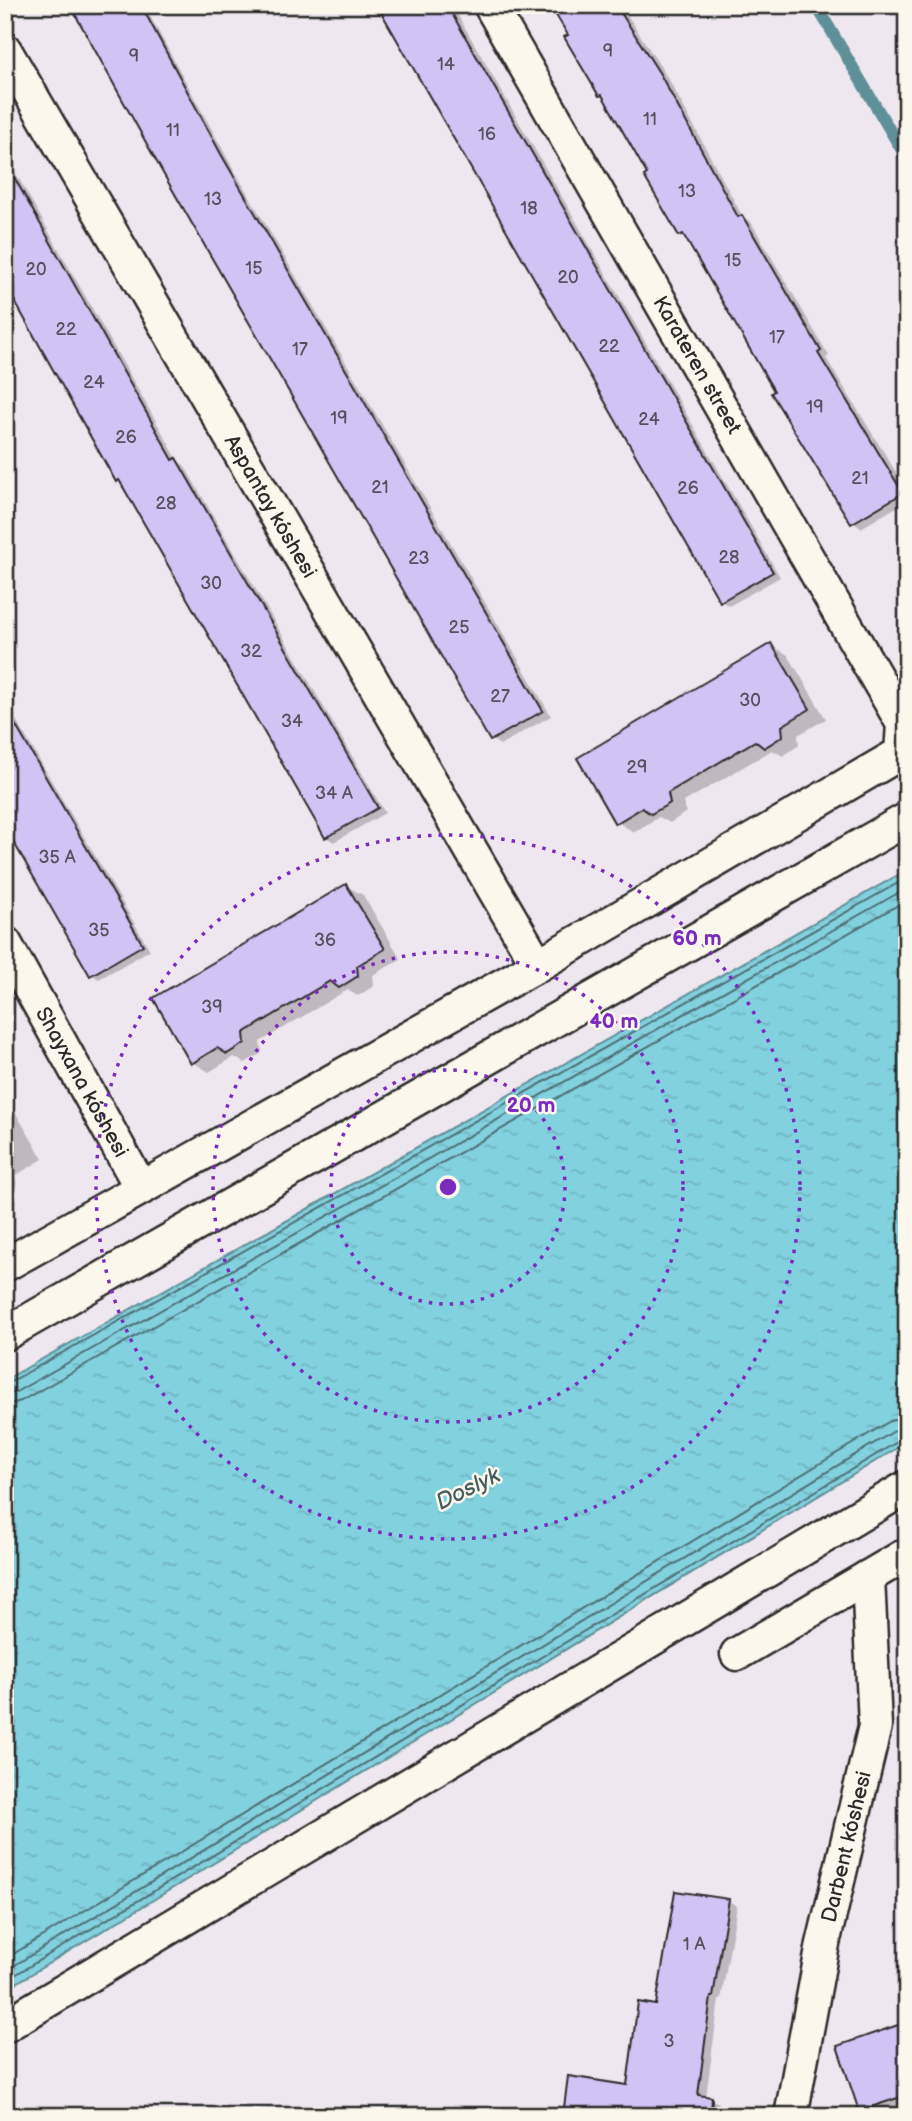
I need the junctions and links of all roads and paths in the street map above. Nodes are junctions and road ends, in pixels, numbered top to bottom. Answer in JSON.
{"nodes":[{"id":1,"x":490,"y":5,"type":"edge"},
{"id":2,"x":5,"y":50,"type":"edge"},
{"id":3,"x":907,"y":820,"type":"edge"},
{"id":4,"x":5,"y":943,"type":"edge"},
{"id":5,"x":538,"y":965,"type":"junction"},
{"id":6,"x":140,"y":1186,"type":"junction"},
{"id":7,"x":5,"y":1265,"type":"edge"},
{"id":8,"x":5,"y":1334,"type":"edge"},
{"id":9,"x":907,"y":1487,"type":"edge"},
{"id":10,"x":907,"y":1554,"type":"edge"},
{"id":11,"x":868,"y":1577,"type":"junction"},
{"id":12,"x":737,"y":1654,"type":"dead end"},
{"id":13,"x":5,"y":2026,"type":"edge"},
{"id":14,"x":791,"y":2116,"type":"edge"}],
"edges":[{"from":1,"to":5,"type":"street","name":"Karateren street"},
{"from":2,"to":5,"type":"street","name":"Aspantay kóshesi"},
{"from":3,"to":8,"type":"street"},
{"from":4,"to":6,"type":"street","name":"Shayxana kóshesi"},
{"from":5,"to":6,"type":"street"},
{"from":6,"to":7,"type":"street"},
{"from":9,"to":13,"type":"street"},
{"from":10,"to":11,"type":"street"},
{"from":11,"to":12,"type":"street"},
{"from":11,"to":14,"type":"street","name":"Darbent kóshesi"}]}
